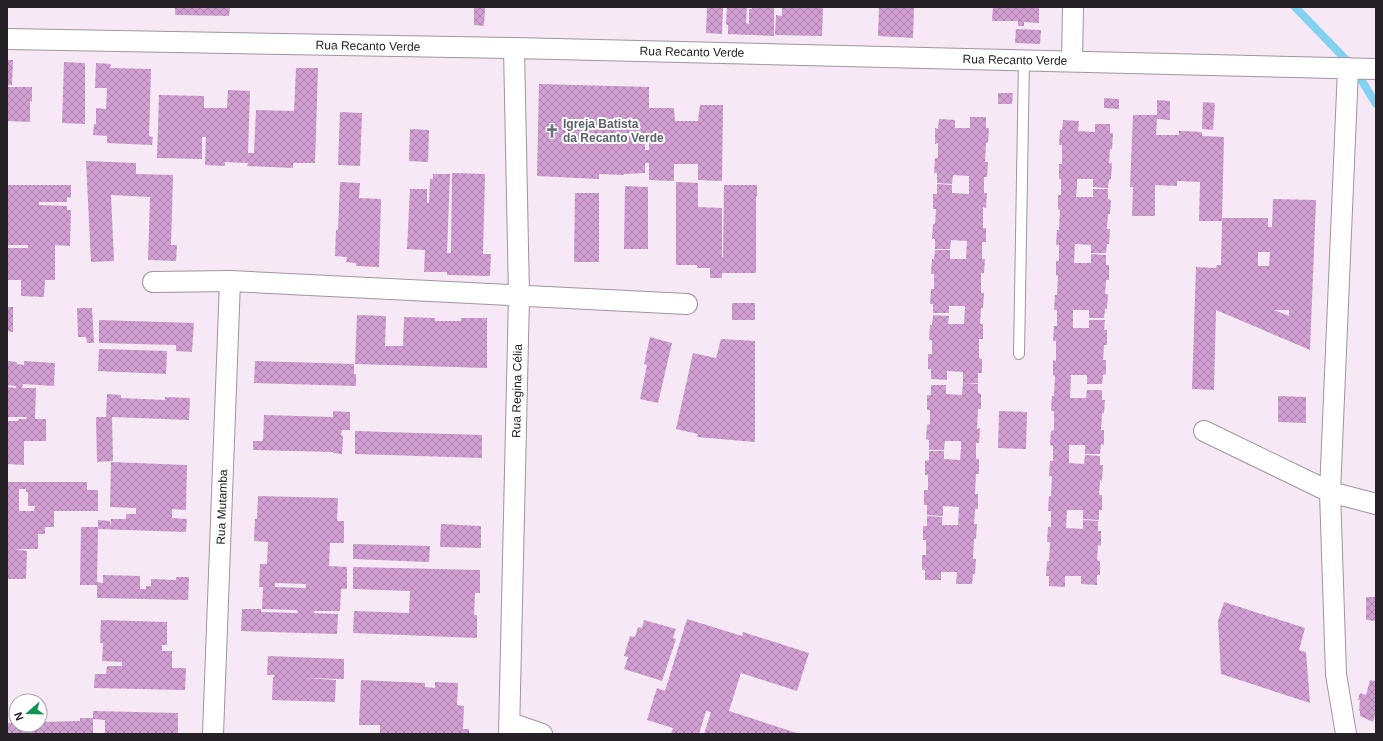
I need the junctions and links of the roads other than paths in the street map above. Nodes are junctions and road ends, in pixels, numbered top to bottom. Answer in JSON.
{"nodes":[{"id":1,"x":1073,"y":7,"type":"edge"},
{"id":2,"x":7,"y":39,"type":"edge"},
{"id":3,"x":514,"y":48,"type":"junction"},
{"id":4,"x":1024,"y":60,"type":"junction"},
{"id":5,"x":1072,"y":61,"type":"junction"},
{"id":6,"x":1348,"y":68,"type":"junction"},
{"id":7,"x":1376,"y":69,"type":"edge"},
{"id":8,"x":230,"y":281,"type":"junction"},
{"id":9,"x":153,"y":282,"type":"dead end"},
{"id":10,"x":519,"y":296,"type":"junction"},
{"id":11,"x":687,"y":304,"type":"dead end"},
{"id":12,"x":1019,"y":354,"type":"dead end"},
{"id":13,"x":1204,"y":431,"type":"dead end"},
{"id":14,"x":1330,"y":492,"type":"junction"},
{"id":15,"x":1376,"y":504,"type":"edge"},
{"id":16,"x":509,"y":729,"type":"edge"},
{"id":17,"x":213,"y":734,"type":"edge"},
{"id":18,"x":542,"y":734,"type":"edge"},
{"id":19,"x":1346,"y":734,"type":"edge"}],
"edges":[{"from":1,"to":5,"type":"street"},
{"from":2,"to":3,"type":"street","name":"Rua Recanto Verde"},
{"from":3,"to":4,"type":"street","name":"Rua Recanto Verde"},
{"from":3,"to":10,"type":"street","name":"Rua Regina Célia"},
{"from":4,"to":5,"type":"street","name":"Rua Recanto Verde"},
{"from":4,"to":12,"type":"lane"},
{"from":5,"to":6,"type":"street","name":"Rua Recanto Verde"},
{"from":6,"to":7,"type":"street","name":"Rua Recanto Verde"},
{"from":6,"to":14,"type":"street"},
{"from":8,"to":9,"type":"street"},
{"from":8,"to":10,"type":"street"},
{"from":8,"to":17,"type":"street","name":"Rua Mutamba"},
{"from":10,"to":11,"type":"street"},
{"from":10,"to":16,"type":"street","name":"Rua Regina Célia"},
{"from":13,"to":14,"type":"street"},
{"from":14,"to":15,"type":"street"},
{"from":14,"to":19,"type":"street"},
{"from":16,"to":18,"type":"street"}]}
